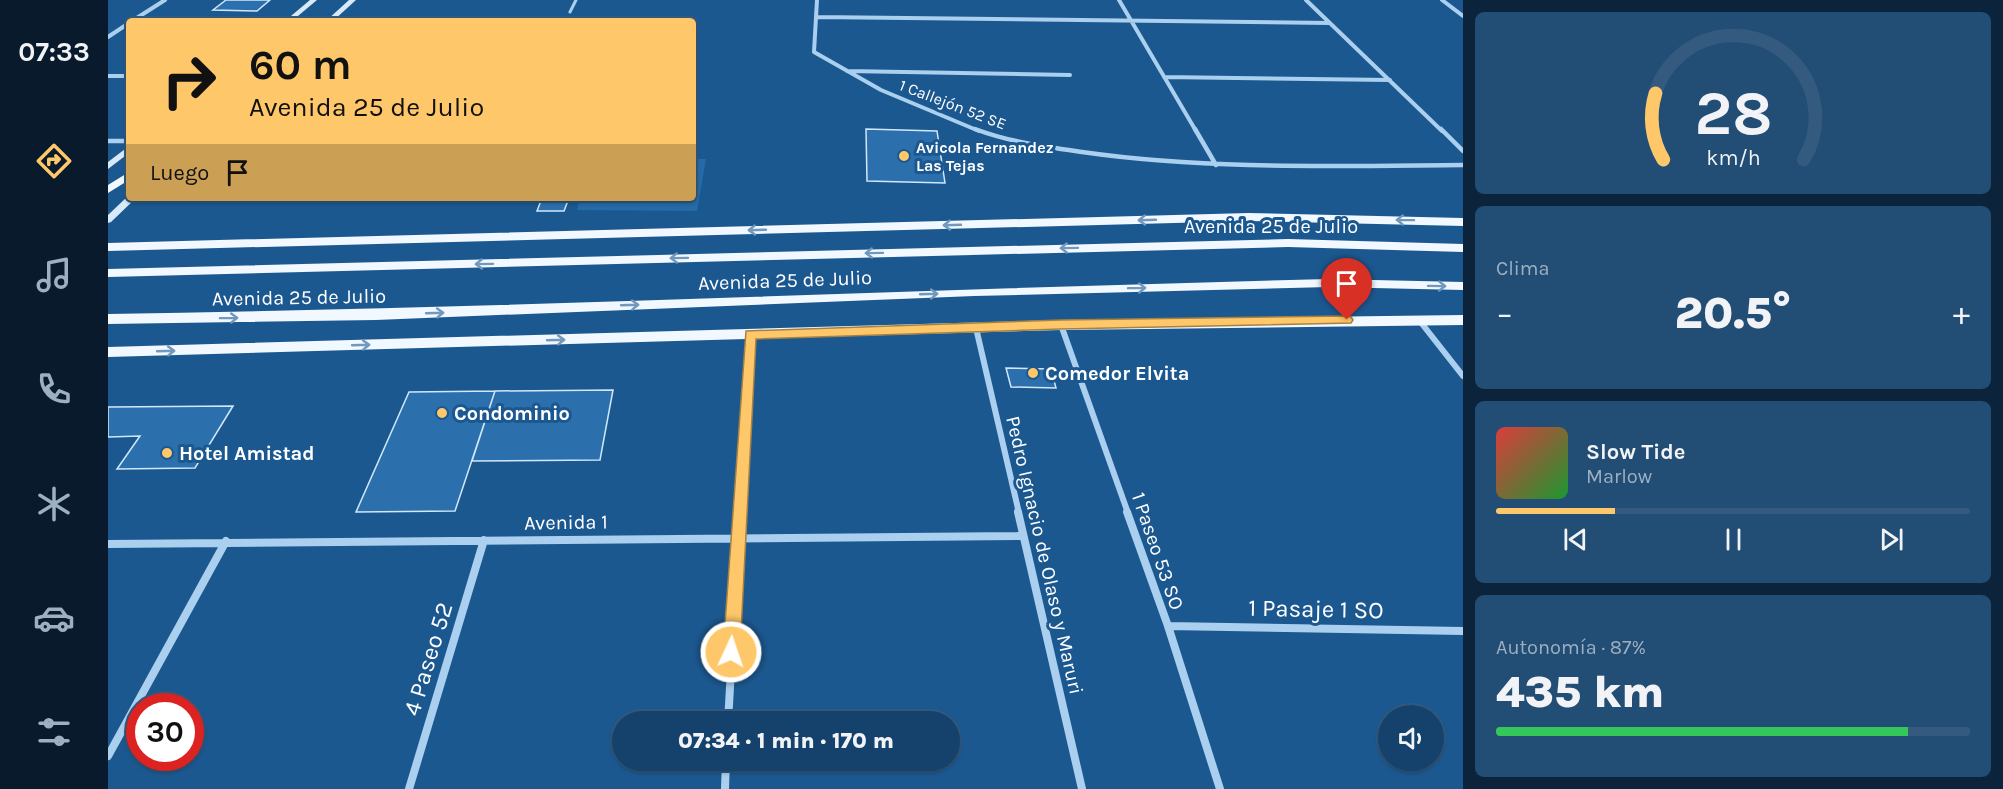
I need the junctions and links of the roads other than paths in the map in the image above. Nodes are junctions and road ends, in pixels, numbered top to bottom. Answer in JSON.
{"nodes":[{"id":1,"x":165,"y":0,"type":"edge"},
{"id":2,"x":314,"y":0,"type":"edge"},
{"id":3,"x":353,"y":0,"type":"edge"},
{"id":4,"x":576,"y":0,"type":"edge"},
{"id":5,"x":817,"y":0,"type":"edge"},
{"id":6,"x":1119,"y":0,"type":"edge"},
{"id":7,"x":1306,"y":0,"type":"edge"},
{"id":8,"x":1442,"y":0,"type":"edge"},
{"id":9,"x":570,"y":12,"type":"dead end"},
{"id":10,"x":1463,"y":16,"type":"edge"},
{"id":11,"x":816,"y":17,"type":"junction"},
{"id":12,"x":137,"y":18,"type":"edge"},
{"id":13,"x":292,"y":18,"type":"edge"},
{"id":14,"x":332,"y":18,"type":"edge"},
{"id":15,"x":1131,"y":20,"type":"junction"},
{"id":16,"x":1330,"y":23,"type":"junction"},
{"id":17,"x":126,"y":25,"type":"edge"},
{"id":18,"x":108,"y":37,"type":"edge"},
{"id":19,"x":843,"y":71,"type":"junction"},
{"id":20,"x":1070,"y":75,"type":"dead end"},
{"id":21,"x":108,"y":76,"type":"edge"},
{"id":22,"x":126,"y":76,"type":"edge"},
{"id":23,"x":1164,"y":77,"type":"junction"},
{"id":24,"x":1390,"y":80,"type":"junction"},
{"id":25,"x":108,"y":141,"type":"edge"},
{"id":26,"x":126,"y":141,"type":"edge"},
{"id":27,"x":126,"y":151,"type":"edge"},
{"id":28,"x":1463,"y":151,"type":"edge"},
{"id":29,"x":1216,"y":165,"type":"junction"},
{"id":30,"x":1463,"y":165,"type":"edge"},
{"id":31,"x":108,"y":166,"type":"edge"},
{"id":32,"x":126,"y":177,"type":"edge"},
{"id":33,"x":108,"y":190,"type":"edge"},
{"id":34,"x":128,"y":201,"type":"edge"},
{"id":35,"x":108,"y":220,"type":"edge"},
{"id":36,"x":1463,"y":222,"type":"edge"},
{"id":37,"x":108,"y":247,"type":"edge"},
{"id":38,"x":1463,"y":248,"type":"edge"},
{"id":39,"x":108,"y":273,"type":"edge"},
{"id":40,"x":1463,"y":286,"type":"edge"},
{"id":41,"x":108,"y":319,"type":"edge"},
{"id":42,"x":1418,"y":319,"type":"junction"},
{"id":43,"x":1463,"y":320,"type":"edge"},
{"id":44,"x":1061,"y":325,"type":"junction"},
{"id":45,"x":975,"y":328,"type":"junction"},
{"id":46,"x":750,"y":334,"type":"junction"},
{"id":47,"x":108,"y":352,"type":"edge"},
{"id":48,"x":1463,"y":376,"type":"edge"},
{"id":49,"x":1023,"y":536,"type":"junction"},
{"id":50,"x":737,"y":537,"type":"junction"},
{"id":51,"x":484,"y":540,"type":"junction"},
{"id":52,"x":226,"y":541,"type":"junction"},
{"id":53,"x":108,"y":543,"type":"edge"},
{"id":54,"x":1168,"y":626,"type":"junction"},
{"id":55,"x":1463,"y":631,"type":"edge"},
{"id":56,"x":729,"y":711,"type":"edge"},
{"id":57,"x":108,"y":756,"type":"edge"},
{"id":58,"x":726,"y":771,"type":"edge"},
{"id":59,"x":409,"y":789,"type":"edge"},
{"id":60,"x":725,"y":789,"type":"edge"},
{"id":61,"x":1082,"y":789,"type":"edge"},
{"id":62,"x":1220,"y":789,"type":"edge"}],
"edges":[{"from":1,"to":12,"type":"street"},
{"from":2,"to":13,"type":"main road"},
{"from":3,"to":14,"type":"main road"},
{"from":4,"to":9,"type":"lane"},
{"from":5,"to":11,"type":"street","name":"1 Callejón 52 SE"},
{"from":6,"to":15,"type":"street"},
{"from":7,"to":16,"type":"street"},
{"from":8,"to":10,"type":"street"},
{"from":11,"to":15,"type":"street"},
{"from":11,"to":19,"type":"street","name":"1 Callejón 52 SE"},
{"from":15,"to":16,"type":"street"},
{"from":15,"to":23,"type":"street"},
{"from":16,"to":24,"type":"street"},
{"from":17,"to":18,"type":"street"},
{"from":19,"to":20,"type":"street"},
{"from":19,"to":29,"type":"street","name":"1 Callejón 52 SE"},
{"from":21,"to":22,"type":"street"},
{"from":23,"to":24,"type":"street"},
{"from":23,"to":29,"type":"street"},
{"from":24,"to":28,"type":"street"},
{"from":25,"to":26,"type":"street"},
{"from":27,"to":31,"type":"main road"},
{"from":29,"to":30,"type":"street","name":"1 Callejón 52 SE"},
{"from":32,"to":33,"type":"main road"},
{"from":34,"to":35,"type":"main road"},
{"from":36,"to":37,"type":"main road","name":"Avenida 25 de Julio","one_way":true},
{"from":38,"to":39,"type":"main road","name":"Avenida 25 de Julio","one_way":true},
{"from":41,"to":40,"type":"main road","name":"Avenida 25 de Julio","one_way":true},
{"from":42,"to":43,"type":"main road"},
{"from":42,"to":44,"type":"main road"},
{"from":42,"to":48,"type":"street"},
{"from":44,"to":45,"type":"main road"},
{"from":44,"to":54,"type":"street","name":"1 Paseo 53 SO"},
{"from":45,"to":46,"type":"main road"},
{"from":45,"to":49,"type":"street","name":"Pedro Ignacio de Olaso y Maruri"},
{"from":47,"to":46,"type":"main road","one_way":true},
{"from":46,"to":50,"type":"street"},
{"from":49,"to":50,"type":"street","name":"Avenida 1"},
{"from":49,"to":61,"type":"street","name":"Pedro Ignacio de Olaso y Maruri"},
{"from":50,"to":51,"type":"street","name":"Avenida 1"},
{"from":50,"to":56,"type":"street"},
{"from":51,"to":52,"type":"street","name":"Avenida 1"},
{"from":51,"to":59,"type":"street","name":"4 Paseo 52"},
{"from":52,"to":53,"type":"street","name":"Avenida 1"},
{"from":52,"to":57,"type":"street"},
{"from":54,"to":55,"type":"street","name":"1 Pasaje 1 SO"},
{"from":54,"to":62,"type":"street","name":"1 Paseo 53 SO"},
{"from":58,"to":60,"type":"street"}]}
